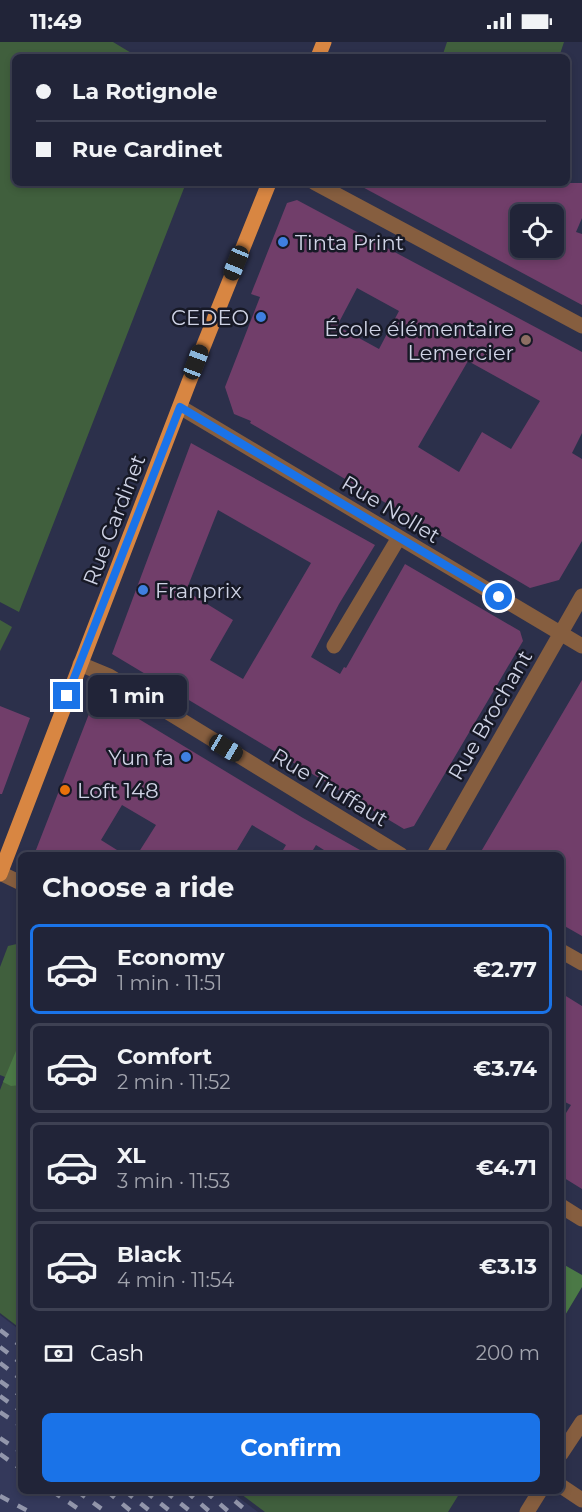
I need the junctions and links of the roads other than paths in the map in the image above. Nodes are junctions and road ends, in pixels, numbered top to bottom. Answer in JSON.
{"nodes":[{"id":1,"x":268,"y":186,"type":"edge"},
{"id":2,"x":321,"y":186,"type":"edge"},
{"id":3,"x":582,"y":326,"type":"edge"},
{"id":4,"x":180,"y":407,"type":"junction"},
{"id":5,"x":398,"y":539,"type":"junction"},
{"id":6,"x":582,"y":596,"type":"edge"},
{"id":7,"x":560,"y":633,"type":"junction"},
{"id":8,"x":334,"y":646,"type":"dead end"},
{"id":9,"x":582,"y":646,"type":"edge"},
{"id":10,"x":80,"y":664,"type":"junction"},
{"id":11,"x":396,"y":852,"type":"edge"},
{"id":12,"x":436,"y":852,"type":"edge"},
{"id":13,"x":0,"y":873,"type":"edge"},
{"id":14,"x":18,"y":882,"type":"edge"},
{"id":15,"x":564,"y":953,"type":"edge"},
{"id":16,"x":582,"y":963,"type":"edge"},
{"id":17,"x":564,"y":1208,"type":"edge"},
{"id":18,"x":582,"y":1219,"type":"edge"},
{"id":19,"x":582,"y":1422,"type":"edge"},
{"id":20,"x":564,"y":1449,"type":"edge"},
{"id":21,"x":564,"y":1488,"type":"edge"},
{"id":22,"x":538,"y":1494,"type":"edge"},
{"id":23,"x":582,"y":1500,"type":"edge"},
{"id":24,"x":527,"y":1512,"type":"edge"}],
"edges":[{"from":1,"to":4,"type":"main road","name":"Rue Cardinet"},
{"from":2,"to":3,"type":"street"},
{"from":4,"to":5,"type":"street","name":"Rue Nollet"},
{"from":4,"to":10,"type":"main road","name":"Rue Cardinet"},
{"from":5,"to":7,"type":"street","name":"Rue Nollet"},
{"from":5,"to":8,"type":"street"},
{"from":6,"to":7,"type":"street","name":"Rue Brochant"},
{"from":7,"to":9,"type":"street","name":"Rue Nollet"},
{"from":7,"to":12,"type":"street","name":"Rue Brochant"},
{"from":10,"to":11,"type":"street","name":"Rue Truffaut"},
{"from":10,"to":13,"type":"main road","name":"Rue Cardinet"},
{"from":13,"to":14,"type":"street"},
{"from":15,"to":16,"type":"street"},
{"from":17,"to":18,"type":"street"},
{"from":19,"to":20,"type":"street"},
{"from":21,"to":23,"type":"street"},
{"from":22,"to":24,"type":"street"}]}
